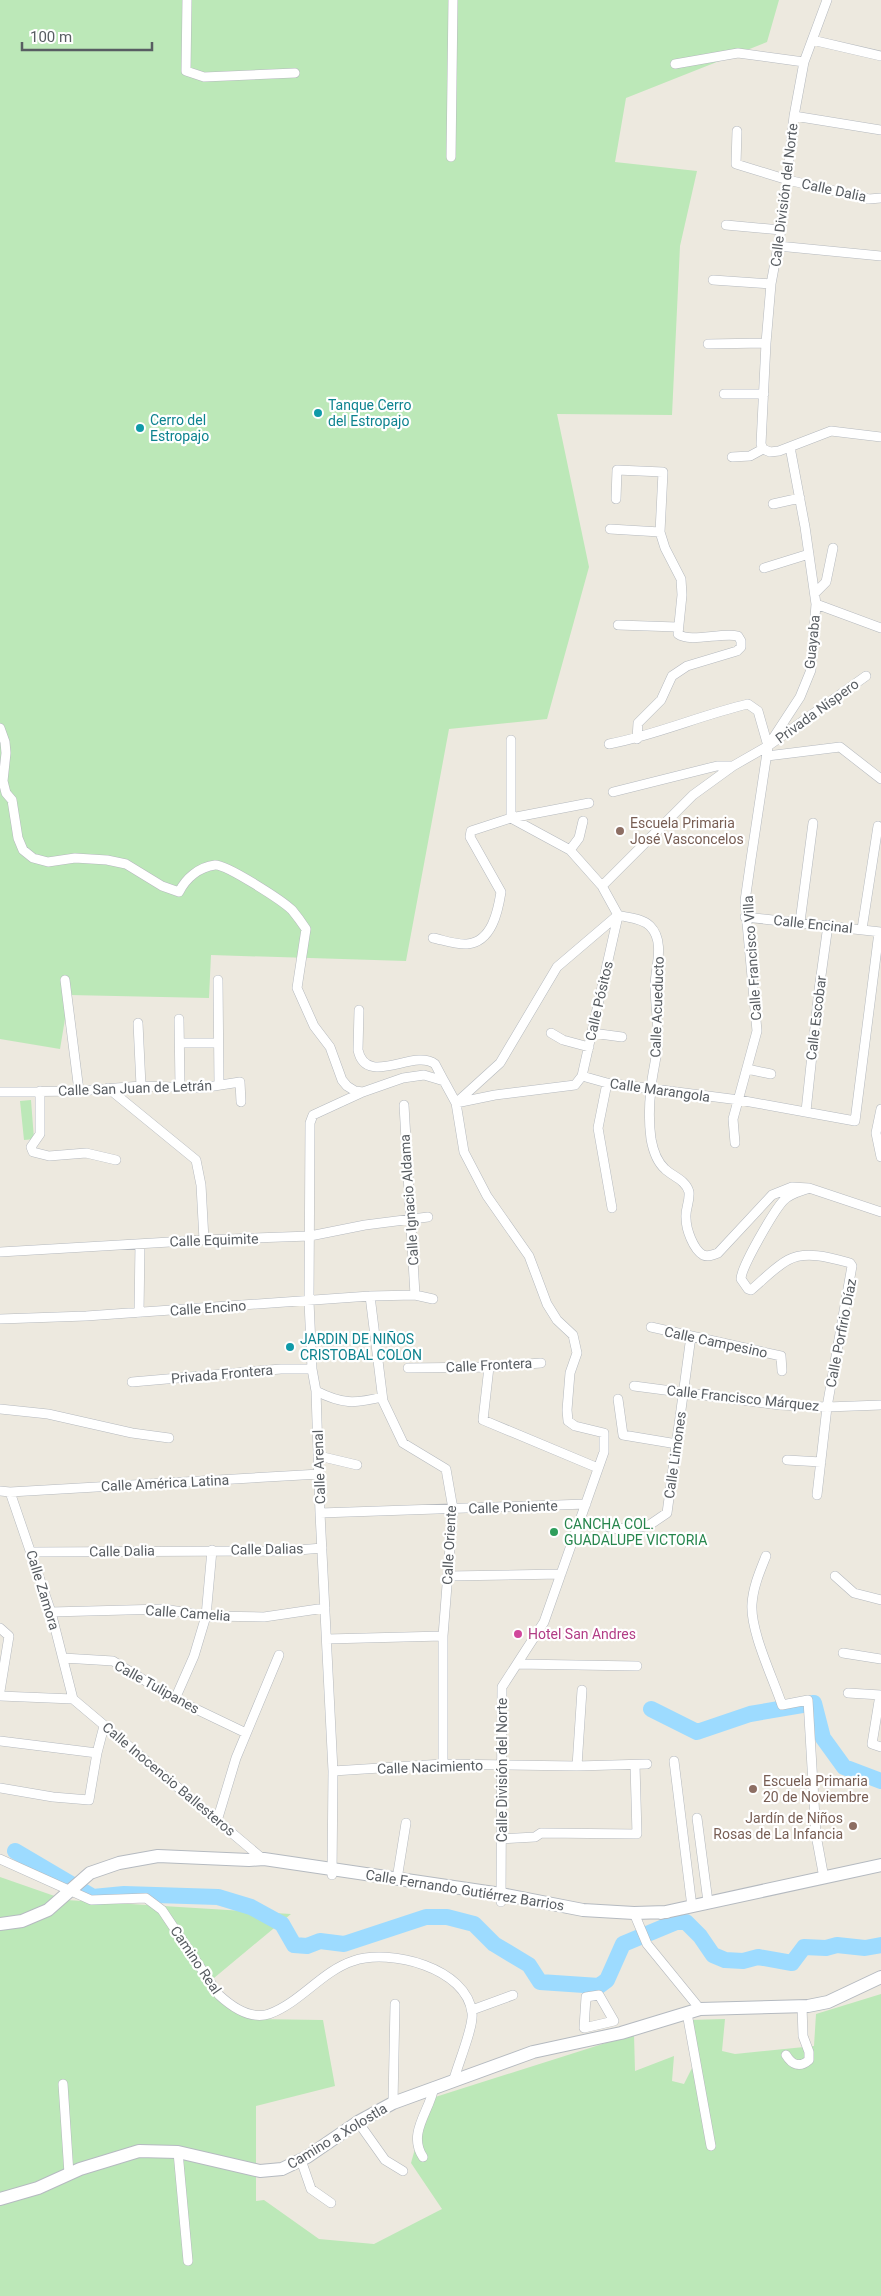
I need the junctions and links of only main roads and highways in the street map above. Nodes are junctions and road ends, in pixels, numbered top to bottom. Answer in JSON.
{"nodes":[{"id":1,"x":881,"y":1865,"type":"edge"},
{"id":2,"x":332,"y":1871,"type":"junction"},
{"id":3,"x":501,"y":1898,"type":"junction"},
{"id":4,"x":0,"y":1924,"type":"edge"},
{"id":5,"x":881,"y":1977,"type":"edge"},
{"id":6,"x":0,"y":2200,"type":"edge"}],
"edges":[{"from":1,"to":3,"type":"main road","name":"Calle Fernando Gutiérrez Barrios"},
{"from":2,"to":3,"type":"main road","name":"Calle Fernando Gutiérrez Barrios"},
{"from":2,"to":3,"type":"main road","name":"Calle Fernando Gutiérrez Barrios"},
{"from":2,"to":4,"type":"main road","name":"Calle Fernando Gutiérrez Barrios"},
{"from":5,"to":6,"type":"main road","name":"Camino a Xolostla"}]}
